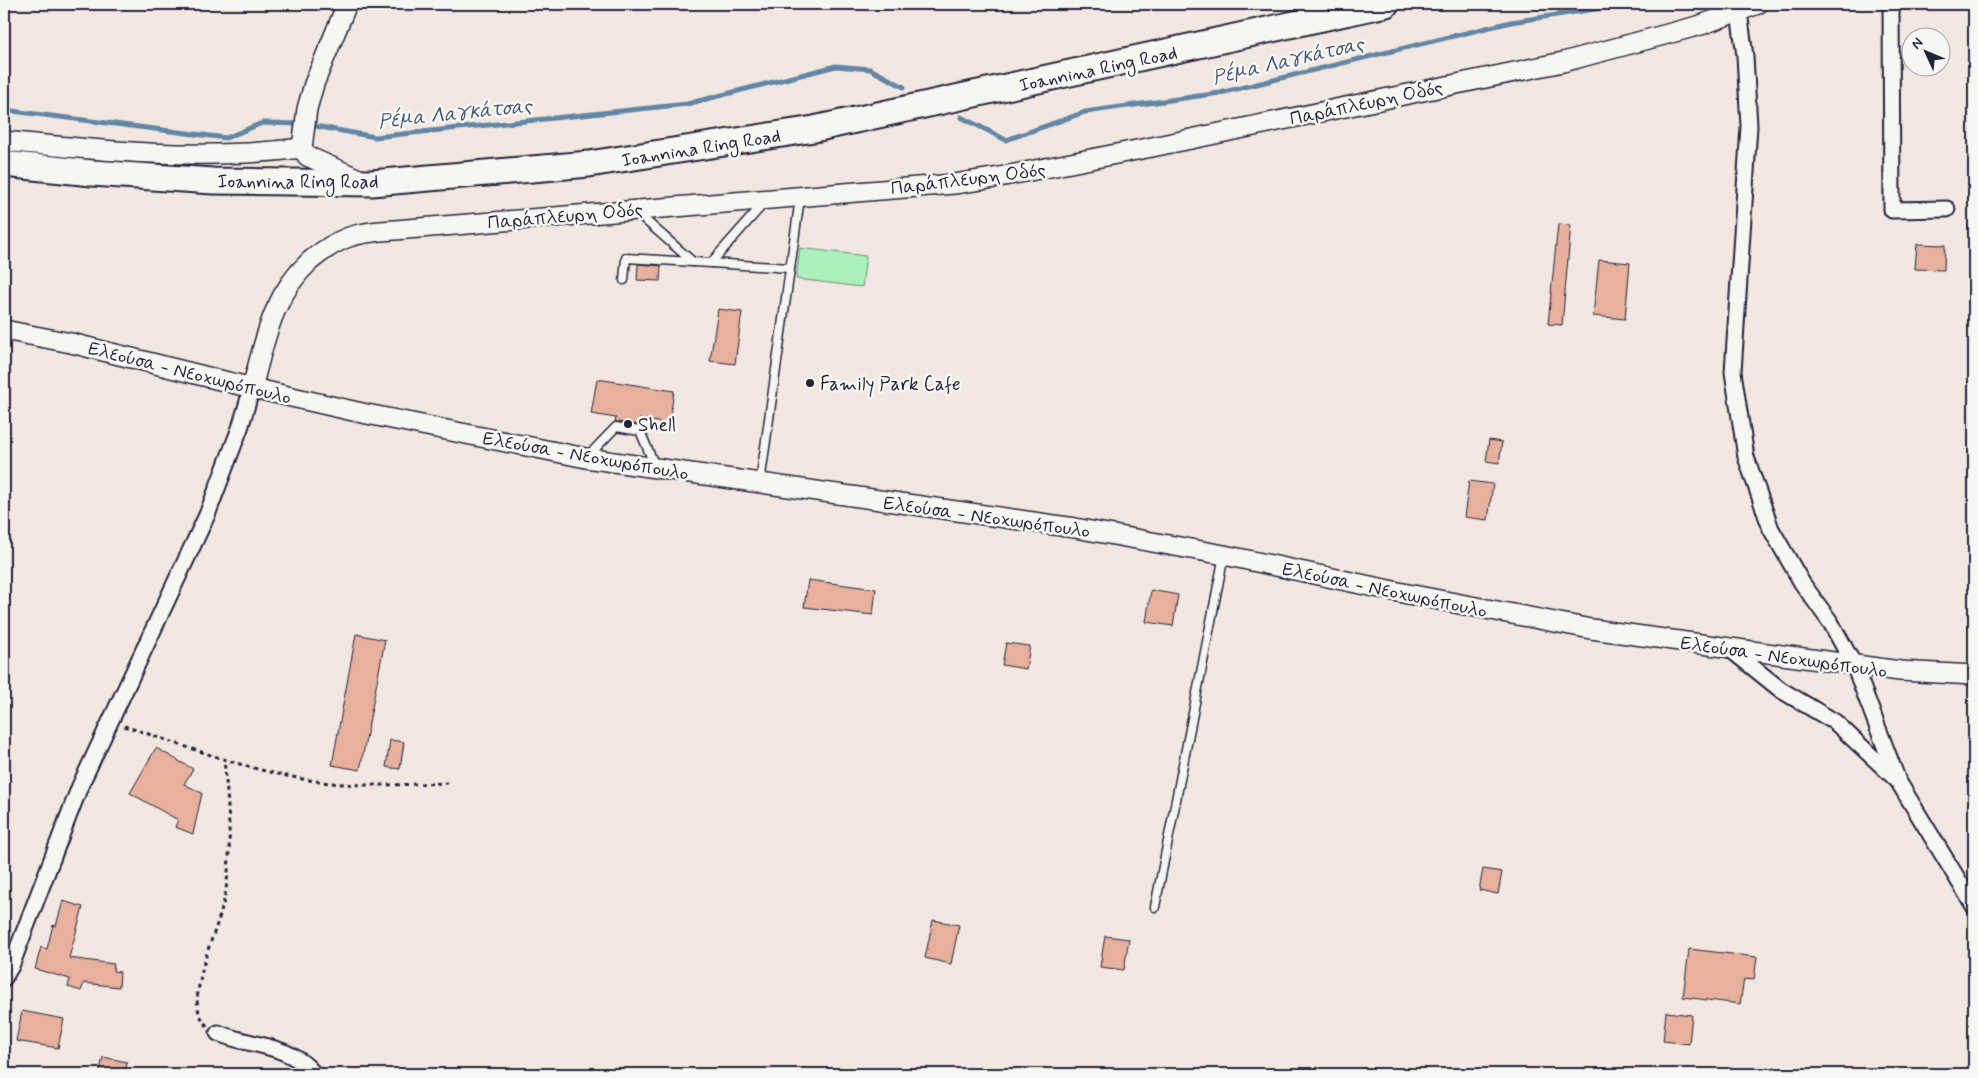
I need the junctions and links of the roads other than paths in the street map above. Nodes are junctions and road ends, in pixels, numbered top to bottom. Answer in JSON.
{"nodes":[{"id":1,"x":347,"y":4,"type":"edge"},
{"id":2,"x":1386,"y":4,"type":"edge"},
{"id":3,"x":1758,"y":4,"type":"edge"},
{"id":4,"x":1891,"y":4,"type":"edge"},
{"id":5,"x":1739,"y":12,"type":"junction"},
{"id":6,"x":4,"y":141,"type":"edge"},
{"id":7,"x":303,"y":141,"type":"junction"},
{"id":8,"x":4,"y":164,"type":"edge"},
{"id":9,"x":372,"y":183,"type":"junction"},
{"id":10,"x":800,"y":195,"type":"junction"},
{"id":11,"x":769,"y":198,"type":"junction"},
{"id":12,"x":1947,"y":209,"type":"dead end"},
{"id":13,"x":633,"y":210,"type":"junction"},
{"id":14,"x":693,"y":262,"type":"junction"},
{"id":15,"x":711,"y":263,"type":"junction"},
{"id":16,"x":790,"y":268,"type":"junction"},
{"id":17,"x":624,"y":280,"type":"dead end"},
{"id":18,"x":4,"y":330,"type":"edge"},
{"id":19,"x":252,"y":388,"type":"junction"},
{"id":20,"x":586,"y":458,"type":"junction"},
{"id":21,"x":656,"y":468,"type":"junction"},
{"id":22,"x":760,"y":483,"type":"junction"},
{"id":23,"x":1224,"y":555,"type":"junction"},
{"id":24,"x":1730,"y":649,"type":"junction"},
{"id":25,"x":1854,"y":664,"type":"junction"},
{"id":26,"x":1974,"y":675,"type":"edge"},
{"id":27,"x":1898,"y":781,"type":"junction"},
{"id":28,"x":1974,"y":906,"type":"edge"},
{"id":29,"x":1155,"y":907,"type":"dead end"},
{"id":30,"x":4,"y":978,"type":"edge"},
{"id":31,"x":218,"y":1033,"type":"road end"},
{"id":32,"x":314,"y":1074,"type":"edge"}],
"edges":[{"from":1,"to":7,"type":"street"},
{"from":2,"to":9,"type":"highway","name":"Ioannina Ring Road"},
{"from":3,"to":5,"type":"street","name":"Παράπλευρη Οδός"},
{"from":4,"to":12,"type":"street"},
{"from":5,"to":10,"type":"street","name":"Παράπλευρη Οδός"},
{"from":5,"to":25,"type":"street"},
{"from":6,"to":7,"type":"street"},
{"from":7,"to":9,"type":"street"},
{"from":8,"to":9,"type":"highway","name":"Ioannina Ring Road"},
{"from":10,"to":11,"type":"street","name":"Παράπλευρη Οδός"},
{"from":10,"to":16,"type":"lane"},
{"from":11,"to":13,"type":"street","name":"Παράπλευρη Οδός"},
{"from":11,"to":15,"type":"lane"},
{"from":13,"to":14,"type":"lane"},
{"from":13,"to":19,"type":"street","name":"Παράπλευρη Οδός"},
{"from":14,"to":15,"type":"lane"},
{"from":14,"to":17,"type":"lane"},
{"from":15,"to":16,"type":"lane"},
{"from":16,"to":22,"type":"lane"},
{"from":18,"to":19,"type":"street","name":"Ελεούσα - Νεοχωρόπουλο"},
{"from":19,"to":20,"type":"street","name":"Ελεούσα - Νεοχωρόπουλο"},
{"from":19,"to":30,"type":"street"},
{"from":20,"to":21,"type":"street","name":"Ελεούσα - Νεοχωρόπουλο"},
{"from":20,"to":21,"type":"lane"},
{"from":21,"to":22,"type":"street","name":"Ελεούσα - Νεοχωρόπουλο"},
{"from":22,"to":23,"type":"street","name":"Ελεούσα - Νεοχωρόπουλο"},
{"from":23,"to":24,"type":"street","name":"Ελεούσα - Νεοχωρόπουλο"},
{"from":23,"to":29,"type":"lane"},
{"from":24,"to":25,"type":"street","name":"Ελεούσα - Νεοχωρόπουλο"},
{"from":24,"to":27,"type":"street"},
{"from":25,"to":26,"type":"street","name":"Ελεούσα - Νεοχωρόπουλο"},
{"from":25,"to":27,"type":"street"},
{"from":27,"to":28,"type":"street"},
{"from":31,"to":32,"type":"street"}]}
